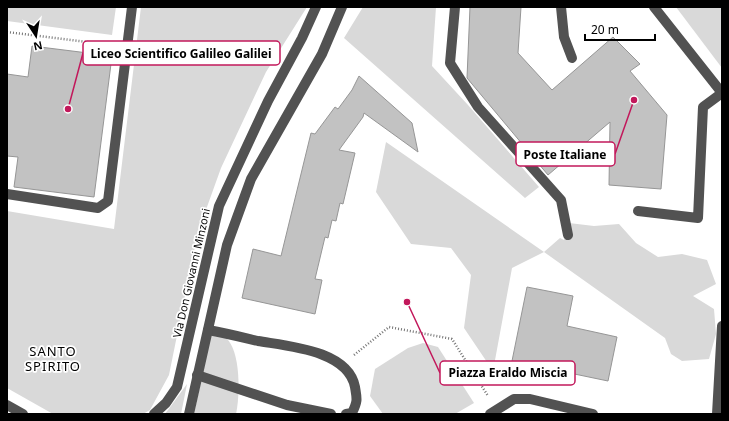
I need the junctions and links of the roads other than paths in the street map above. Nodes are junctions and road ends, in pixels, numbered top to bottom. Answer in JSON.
{"nodes":[{"id":1,"x":132,"y":7,"type":"edge"},
{"id":2,"x":316,"y":7,"type":"edge"},
{"id":3,"x":342,"y":7,"type":"edge"},
{"id":4,"x":455,"y":7,"type":"edge"},
{"id":5,"x":561,"y":7,"type":"edge"},
{"id":6,"x":654,"y":7,"type":"edge"},
{"id":7,"x":572,"y":58,"type":"dead end"},
{"id":8,"x":722,"y":93,"type":"edge"},
{"id":9,"x":7,"y":194,"type":"edge"},
{"id":10,"x":638,"y":212,"type":"dead end"},
{"id":11,"x":568,"y":235,"type":"dead end"},
{"id":12,"x":722,"y":326,"type":"edge"},
{"id":13,"x":208,"y":330,"type":"junction"},
{"id":14,"x":197,"y":374,"type":"junction"},
{"id":15,"x":7,"y":405,"type":"edge"},
{"id":16,"x":494,"y":412,"type":"edge"},
{"id":17,"x":23,"y":414,"type":"edge"},
{"id":18,"x":154,"y":414,"type":"edge"},
{"id":19,"x":189,"y":414,"type":"edge"},
{"id":20,"x":331,"y":414,"type":"edge"},
{"id":21,"x":346,"y":414,"type":"edge"},
{"id":22,"x":593,"y":414,"type":"edge"},
{"id":23,"x":717,"y":414,"type":"edge"}],
"edges":[{"from":1,"to":9,"type":"street"},
{"from":2,"to":18,"type":"street","name":"Via Don Giovanni Minzoni"},
{"from":3,"to":13,"type":"street"},
{"from":4,"to":11,"type":"street"},
{"from":5,"to":7,"type":"street"},
{"from":6,"to":8,"type":"street"},
{"from":8,"to":10,"type":"street"},
{"from":12,"to":23,"type":"street"},
{"from":13,"to":14,"type":"street"},
{"from":13,"to":21,"type":"street"},
{"from":14,"to":19,"type":"street"},
{"from":14,"to":20,"type":"street"},
{"from":15,"to":17,"type":"street"},
{"from":16,"to":22,"type":"street"}]}
